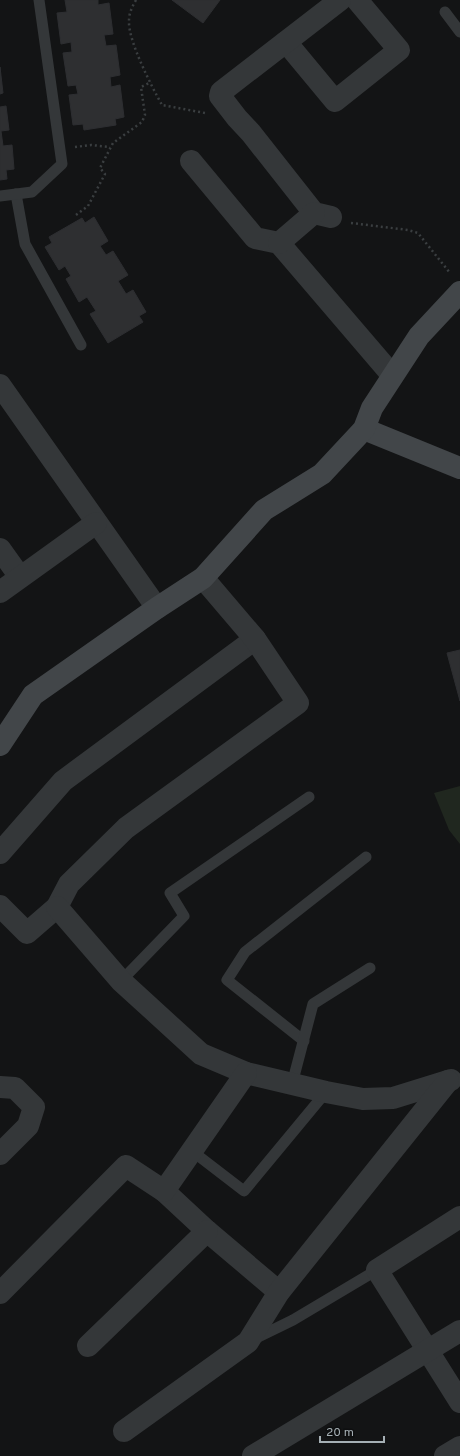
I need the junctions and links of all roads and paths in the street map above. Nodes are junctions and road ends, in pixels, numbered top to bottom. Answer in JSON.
{"nodes":[{"id":1,"x":39,"y":0,"type":"edge"},
{"id":2,"x":136,"y":0,"type":"edge"},
{"id":3,"x":340,"y":0,"type":"edge"},
{"id":4,"x":357,"y":0,"type":"edge"},
{"id":5,"x":445,"y":12,"type":"dead end"},
{"id":6,"x":460,"y":32,"type":"edge"},
{"id":7,"x":286,"y":42,"type":"junction"},
{"id":8,"x":151,"y":82,"type":"junction"},
{"id":9,"x":237,"y":118,"type":"junction"},
{"id":10,"x":110,"y":148,"type":"junction"},
{"id":11,"x":60,"y":149,"type":"junction"},
{"id":12,"x":191,"y":161,"type":"dead end"},
{"id":13,"x":16,"y":194,"type":"junction"},
{"id":14,"x":0,"y":196,"type":"edge"},
{"id":15,"x":76,"y":215,"type":"dead end"},
{"id":16,"x":322,"y":215,"type":"junction"},
{"id":17,"x":279,"y":243,"type":"junction"},
{"id":18,"x":455,"y":283,"type":"edge"},
{"id":19,"x":81,"y":345,"type":"dead end"},
{"id":20,"x":392,"y":375,"type":"junction"},
{"id":21,"x":0,"y":385,"type":"edge"},
{"id":22,"x":364,"y":429,"type":"junction"},
{"id":23,"x":460,"y":468,"type":"edge"},
{"id":24,"x":96,"y":524,"type":"junction"},
{"id":25,"x":0,"y":549,"type":"edge"},
{"id":26,"x":20,"y":577,"type":"junction"},
{"id":27,"x":203,"y":578,"type":"junction"},
{"id":28,"x":0,"y":592,"type":"edge"},
{"id":29,"x":157,"y":608,"type":"junction"},
{"id":30,"x":255,"y":639,"type":"junction"},
{"id":31,"x":0,"y":745,"type":"edge"},
{"id":32,"x":309,"y":797,"type":"dead end"},
{"id":33,"x":0,"y":853,"type":"edge"},
{"id":34,"x":366,"y":857,"type":"dead end"},
{"id":35,"x":0,"y":906,"type":"edge"},
{"id":36,"x":57,"y":908,"type":"junction"},
{"id":37,"x":370,"y":968,"type":"dead end"},
{"id":38,"x":121,"y":981,"type":"junction"},
{"id":39,"x":304,"y":1040,"type":"junction"},
{"id":40,"x":246,"y":1073,"type":"junction"},
{"id":41,"x":454,"y":1077,"type":"edge"},
{"id":42,"x":292,"y":1084,"type":"junction"},
{"id":43,"x":0,"y":1087,"type":"edge"},
{"id":44,"x":326,"y":1092,"type":"junction"},
{"id":45,"x":192,"y":1151,"type":"junction"},
{"id":46,"x":0,"y":1154,"type":"edge"},
{"id":47,"x":164,"y":1191,"type":"junction"},
{"id":48,"x":460,"y":1217,"type":"edge"},
{"id":49,"x":207,"y":1231,"type":"junction"},
{"id":50,"x":377,"y":1270,"type":"junction"},
{"id":51,"x":279,"y":1292,"type":"junction"},
{"id":52,"x":0,"y":1293,"type":"edge"},
{"id":53,"x":460,"y":1331,"type":"edge"},
{"id":54,"x":248,"y":1342,"type":"junction"},
{"id":55,"x":88,"y":1346,"type":"dead end"},
{"id":56,"x":428,"y":1351,"type":"junction"},
{"id":57,"x":460,"y":1402,"type":"edge"},
{"id":58,"x":124,"y":1431,"type":"dead end"},
{"id":59,"x":460,"y":1447,"type":"edge"},
{"id":60,"x":253,"y":1456,"type":"edge"},
{"id":61,"x":445,"y":1456,"type":"edge"}],
"edges":[{"from":1,"to":11,"type":"lane"},
{"from":2,"to":8,"type":"path"},
{"from":3,"to":7,"type":"street"},
{"from":4,"to":7,"type":"street"},
{"from":5,"to":6,"type":"lane"},
{"from":7,"to":9,"type":"street"},
{"from":8,"to":9,"type":"path"},
{"from":8,"to":10,"type":"path"},
{"from":9,"to":16,"type":"street"},
{"from":10,"to":11,"type":"path"},
{"from":10,"to":15,"type":"path"},
{"from":11,"to":13,"type":"lane"},
{"from":12,"to":17,"type":"street"},
{"from":13,"to":14,"type":"lane"},
{"from":13,"to":19,"type":"lane"},
{"from":16,"to":17,"type":"street"},
{"from":16,"to":18,"type":"path"},
{"from":17,"to":20,"type":"street"},
{"from":18,"to":20,"type":"street"},
{"from":20,"to":22,"type":"street"},
{"from":21,"to":24,"type":"street"},
{"from":22,"to":23,"type":"street"},
{"from":22,"to":27,"type":"street"},
{"from":24,"to":26,"type":"street"},
{"from":24,"to":29,"type":"street"},
{"from":25,"to":26,"type":"street"},
{"from":26,"to":28,"type":"street"},
{"from":27,"to":29,"type":"street"},
{"from":27,"to":30,"type":"street"},
{"from":29,"to":31,"type":"street"},
{"from":30,"to":33,"type":"street"},
{"from":30,"to":36,"type":"street"},
{"from":32,"to":38,"type":"lane"},
{"from":34,"to":39,"type":"lane"},
{"from":35,"to":36,"type":"street"},
{"from":36,"to":38,"type":"street"},
{"from":37,"to":39,"type":"lane"},
{"from":38,"to":40,"type":"street"},
{"from":39,"to":42,"type":"lane"},
{"from":40,"to":42,"type":"street"},
{"from":40,"to":45,"type":"street"},
{"from":41,"to":44,"type":"street"},
{"from":41,"to":51,"type":"street"},
{"from":42,"to":44,"type":"street"},
{"from":43,"to":46,"type":"street"},
{"from":44,"to":45,"type":"lane"},
{"from":45,"to":47,"type":"street"},
{"from":47,"to":49,"type":"street"},
{"from":47,"to":52,"type":"street"},
{"from":48,"to":50,"type":"street"},
{"from":49,"to":51,"type":"street"},
{"from":49,"to":55,"type":"street"},
{"from":50,"to":54,"type":"lane"},
{"from":50,"to":56,"type":"street"},
{"from":51,"to":54,"type":"street"},
{"from":53,"to":56,"type":"street"},
{"from":54,"to":58,"type":"street"},
{"from":56,"to":57,"type":"street"},
{"from":56,"to":60,"type":"street"},
{"from":59,"to":61,"type":"street"}]}
